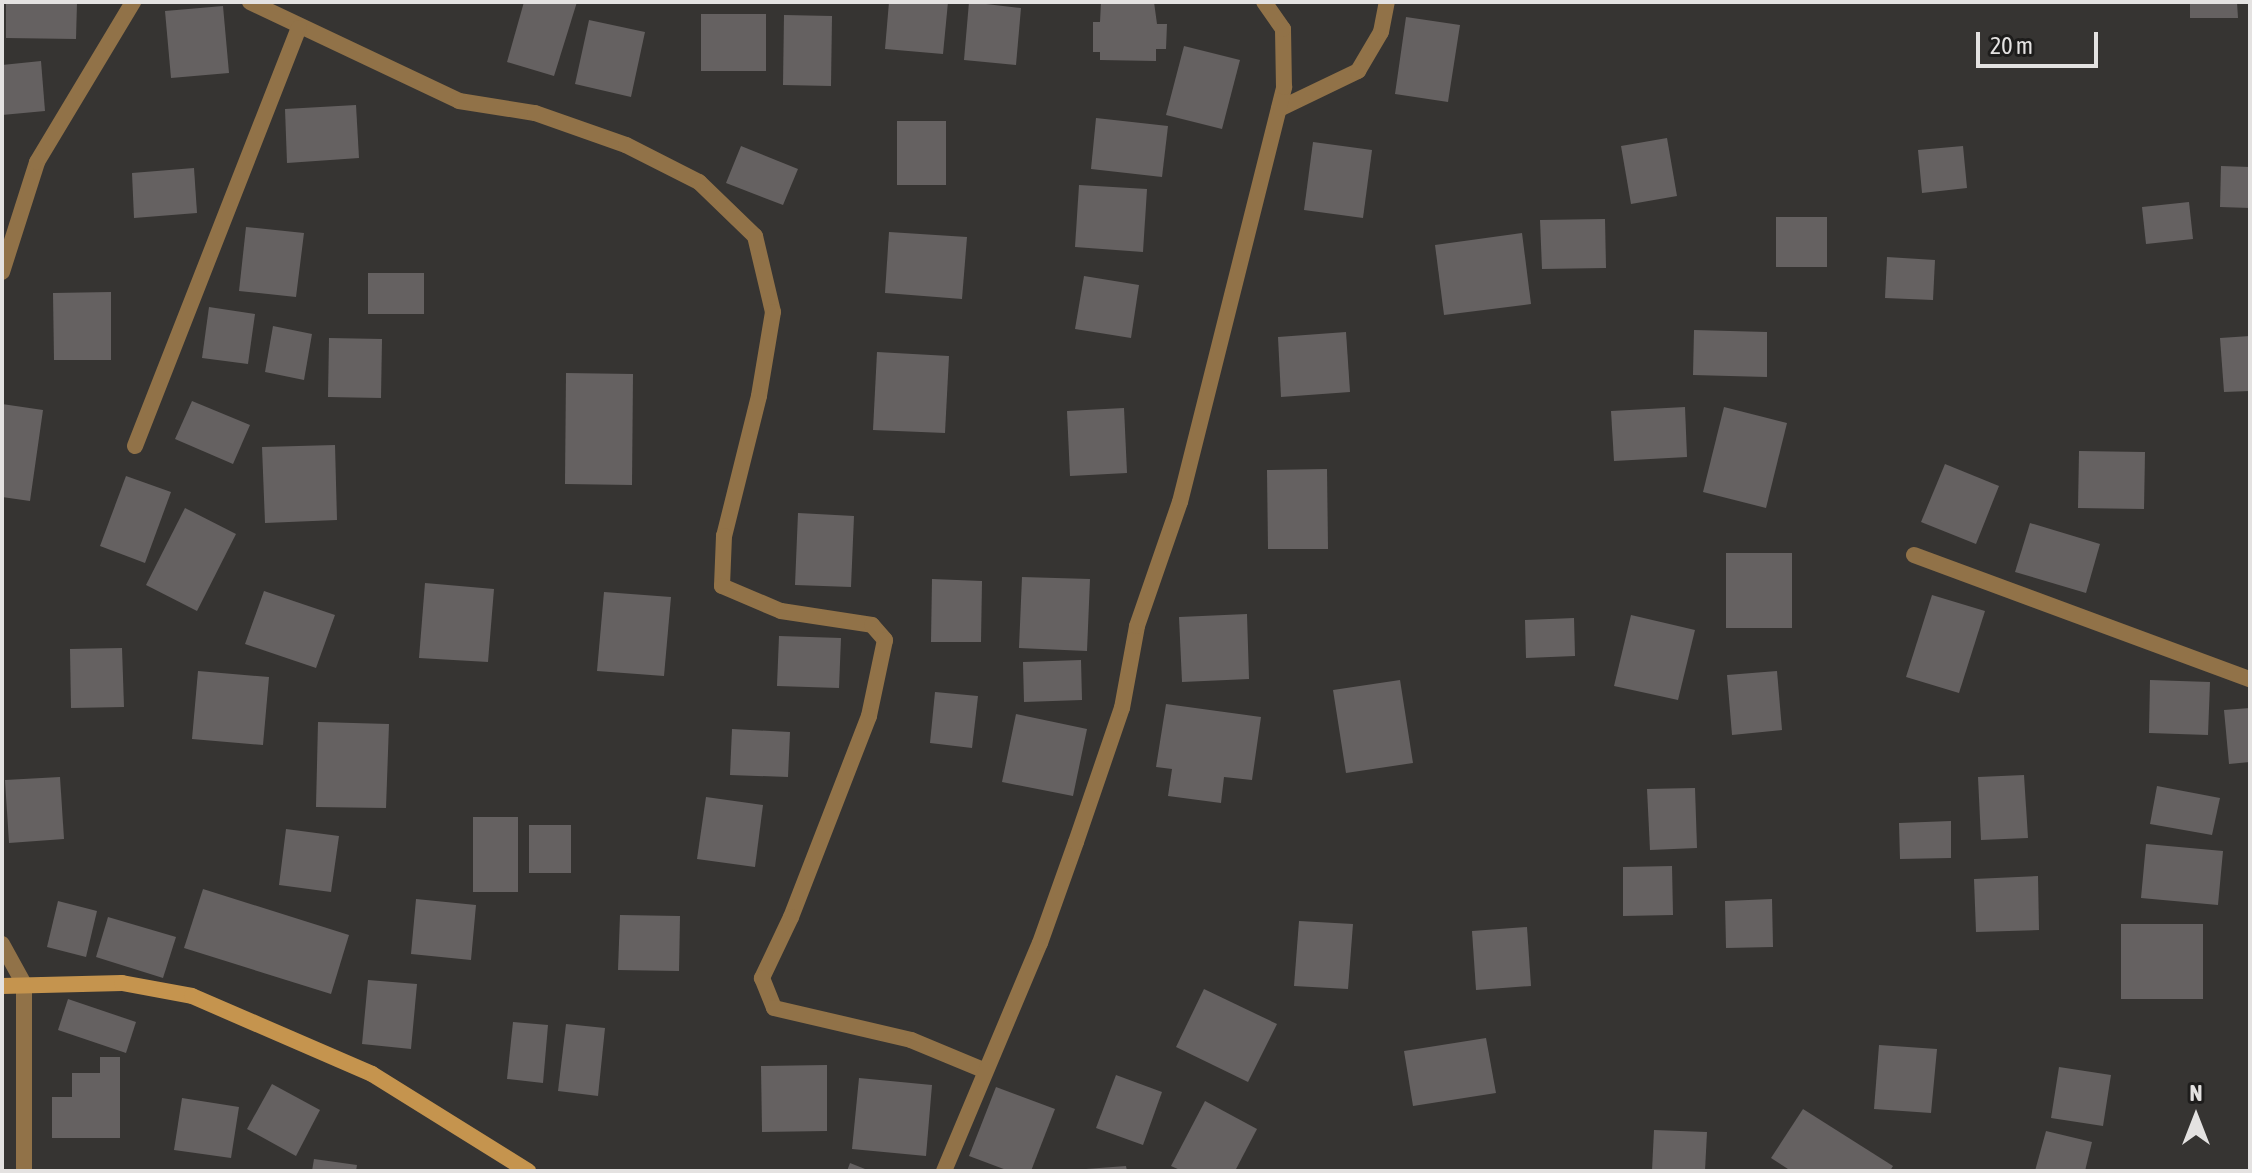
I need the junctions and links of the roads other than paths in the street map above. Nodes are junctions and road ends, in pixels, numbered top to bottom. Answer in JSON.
{"nodes":[{"id":1,"x":133,"y":2,"type":"edge"},
{"id":2,"x":250,"y":2,"type":"edge"},
{"id":3,"x":1264,"y":2,"type":"edge"},
{"id":4,"x":1387,"y":2,"type":"edge"},
{"id":5,"x":299,"y":28,"type":"junction"},
{"id":6,"x":1279,"y":109,"type":"junction"},
{"id":7,"x":2,"y":272,"type":"edge"},
{"id":8,"x":135,"y":446,"type":"dead end"},
{"id":9,"x":1914,"y":555,"type":"dead end"},
{"id":10,"x":2250,"y":679,"type":"edge"},
{"id":11,"x":2,"y":944,"type":"edge"},
{"id":12,"x":24,"y":984,"type":"junction"},
{"id":13,"x":2,"y":986,"type":"edge"},
{"id":14,"x":983,"y":1070,"type":"junction"},
{"id":15,"x":24,"y":1171,"type":"edge"},
{"id":16,"x":528,"y":1171,"type":"edge"},
{"id":17,"x":944,"y":1171,"type":"edge"}],
"edges":[{"from":1,"to":7,"type":"street"},
{"from":2,"to":5,"type":"street"},
{"from":3,"to":6,"type":"street"},
{"from":4,"to":6,"type":"street"},
{"from":5,"to":8,"type":"street"},
{"from":5,"to":14,"type":"street"},
{"from":6,"to":14,"type":"street"},
{"from":9,"to":10,"type":"street"},
{"from":11,"to":12,"type":"street"},
{"from":12,"to":13,"type":"main road"},
{"from":12,"to":15,"type":"street"},
{"from":12,"to":16,"type":"main road"},
{"from":14,"to":17,"type":"street"}]}
